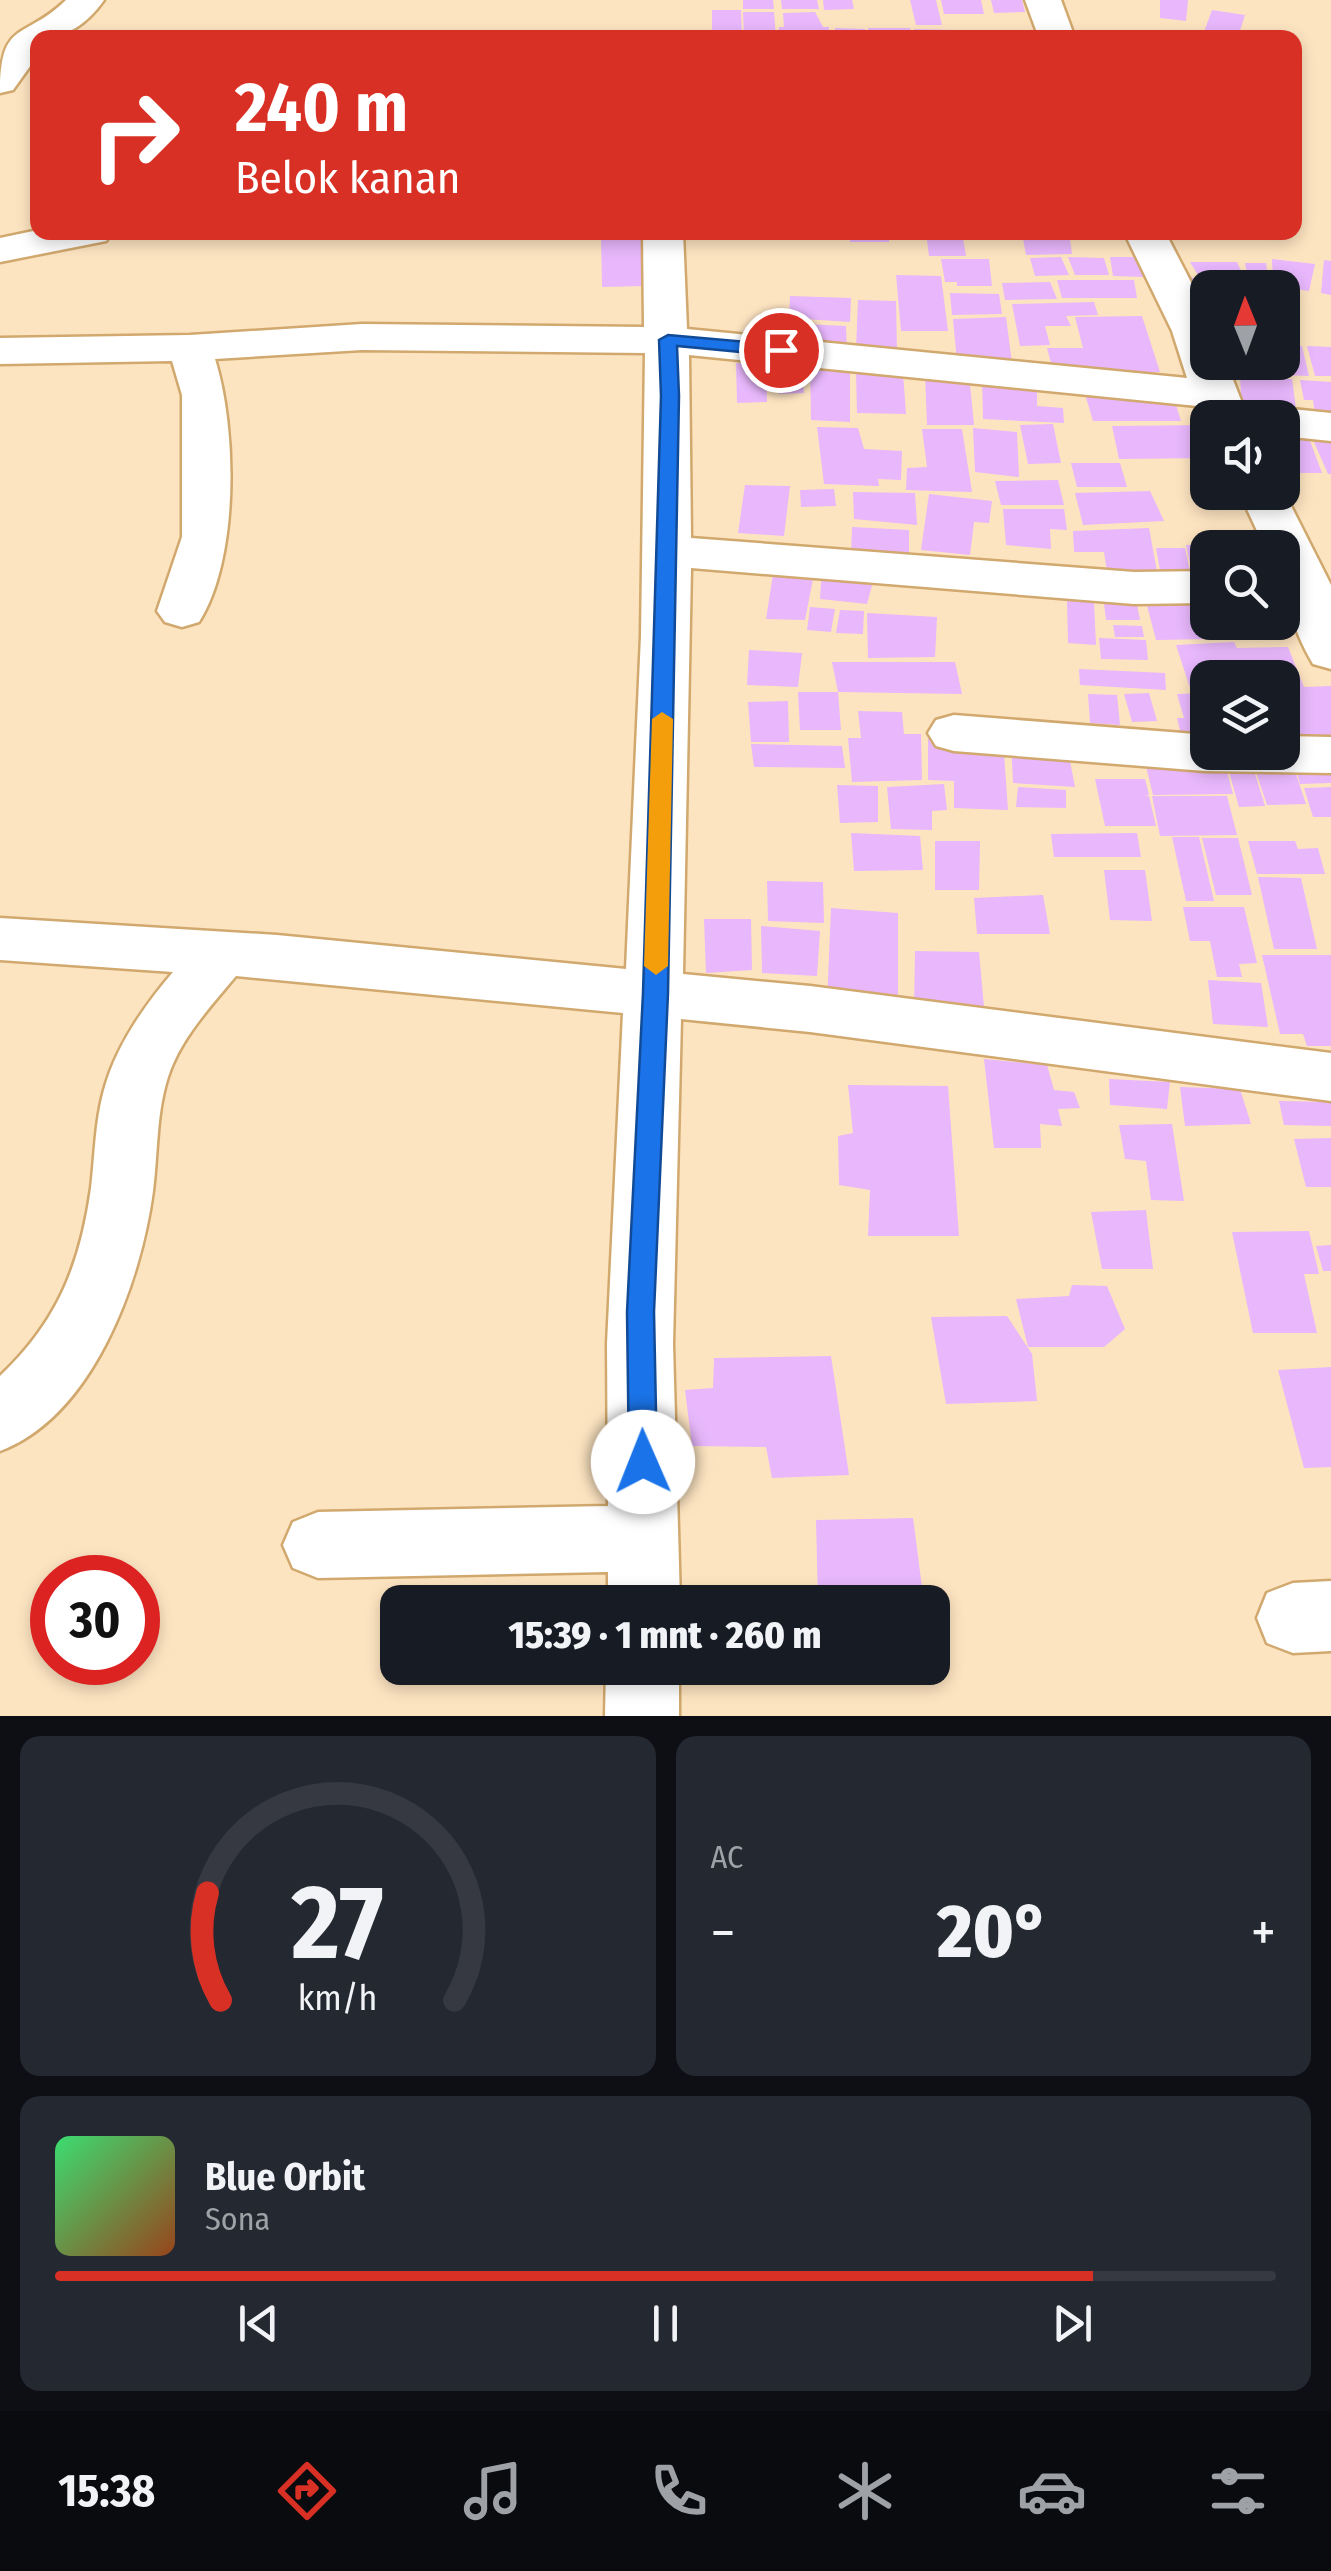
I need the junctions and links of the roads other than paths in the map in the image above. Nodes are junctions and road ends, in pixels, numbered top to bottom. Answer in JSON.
{"nodes":[{"id":1,"x":86,"y":0,"type":"edge"},
{"id":2,"x":1042,"y":0,"type":"edge"},
{"id":3,"x":45,"y":30,"type":"edge"},
{"id":4,"x":1054,"y":30,"type":"edge"},
{"id":5,"x":30,"y":39,"type":"edge"},
{"id":6,"x":0,"y":82,"type":"edge"},
{"id":7,"x":30,"y":82,"type":"edge"},
{"id":8,"x":51,"y":240,"type":"edge"},
{"id":9,"x":663,"y":240,"type":"edge"},
{"id":10,"x":1148,"y":240,"type":"edge"},
{"id":11,"x":0,"y":250,"type":"edge"},
{"id":12,"x":668,"y":340,"type":"junction"},
{"id":13,"x":190,"y":348,"type":"junction"},
{"id":14,"x":0,"y":351,"type":"edge"},
{"id":15,"x":1222,"y":400,"type":"edge"},
{"id":16,"x":1190,"y":406,"type":"edge"},
{"id":17,"x":1300,"y":424,"type":"edge"},
{"id":18,"x":1331,"y":427,"type":"edge"},
{"id":19,"x":666,"y":551,"type":"junction"},
{"id":20,"x":1190,"y":587,"type":"edge"},
{"id":21,"x":1300,"y":595,"type":"edge"},
{"id":22,"x":182,"y":611,"type":"dead end"},
{"id":23,"x":1331,"y":652,"type":"edge"},
{"id":24,"x":954,"y":733,"type":"dead end"},
{"id":25,"x":1331,"y":755,"type":"edge"},
{"id":26,"x":0,"y":939,"type":"edge"},
{"id":27,"x":222,"y":954,"type":"junction"},
{"id":28,"x":656,"y":993,"type":"junction"},
{"id":29,"x":1331,"y":1077,"type":"edge"},
{"id":30,"x":0,"y":1420,"type":"edge"},
{"id":31,"x":318,"y":1545,"type":"dead end"},
{"id":32,"x":644,"y":1570,"type":"edge"},
{"id":33,"x":642,"y":1685,"type":"edge"},
{"id":34,"x":642,"y":1716,"type":"edge"}],
"edges":[{"from":1,"to":3,"type":"street"},
{"from":2,"to":4,"type":"street"},
{"from":5,"to":6,"type":"street"},
{"from":6,"to":7,"type":"street"},
{"from":8,"to":11,"type":"street"},
{"from":9,"to":12,"type":"street"},
{"from":10,"to":15,"type":"street"},
{"from":12,"to":13,"type":"street"},
{"from":12,"to":16,"type":"street"},
{"from":12,"to":19,"type":"street"},
{"from":13,"to":14,"type":"street"},
{"from":13,"to":22,"type":"street"},
{"from":17,"to":18,"type":"street"},
{"from":19,"to":20,"type":"street"},
{"from":19,"to":28,"type":"street"},
{"from":21,"to":23,"type":"street"},
{"from":24,"to":25,"type":"street"},
{"from":26,"to":27,"type":"street"},
{"from":27,"to":28,"type":"street"},
{"from":27,"to":30,"type":"street"},
{"from":28,"to":29,"type":"street"},
{"from":28,"to":32,"type":"street"},
{"from":31,"to":32,"type":"street"},
{"from":33,"to":34,"type":"street"}]}
